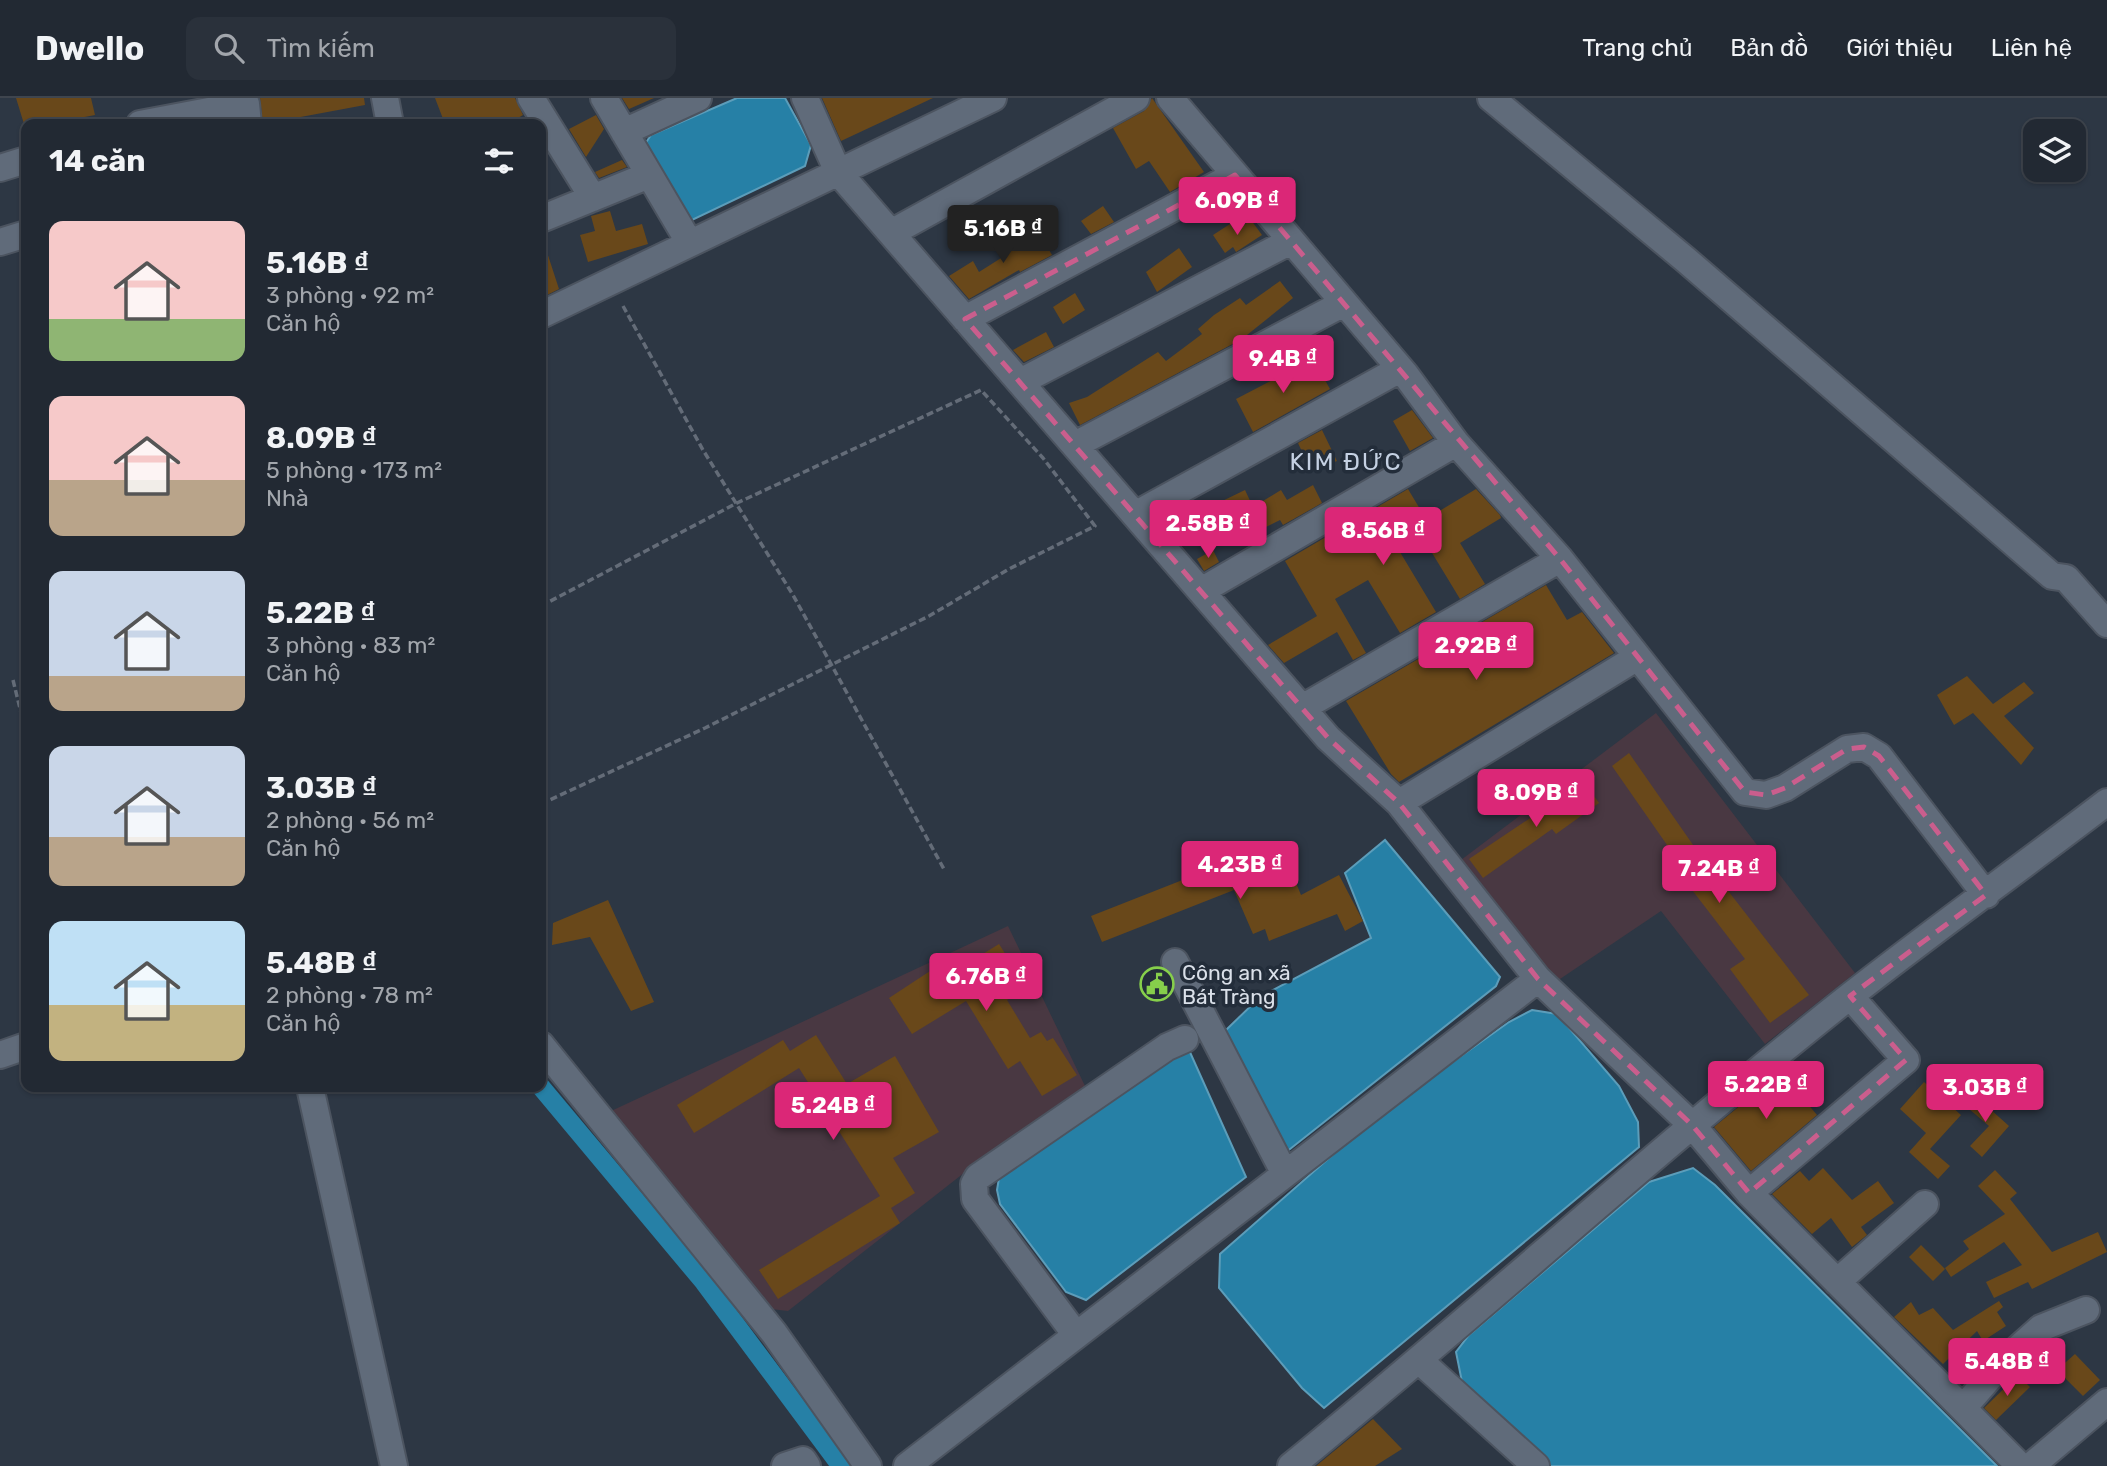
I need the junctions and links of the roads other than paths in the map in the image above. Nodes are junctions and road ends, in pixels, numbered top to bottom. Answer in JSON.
{"nodes":[{"id":1,"x":531,"y":98,"type":"edge"},
{"id":2,"x":604,"y":98,"type":"edge"},
{"id":3,"x":698,"y":98,"type":"edge"},
{"id":4,"x":805,"y":98,"type":"edge"},
{"id":5,"x":993,"y":98,"type":"edge"},
{"id":6,"x":1136,"y":98,"type":"edge"},
{"id":7,"x":1170,"y":98,"type":"edge"},
{"id":8,"x":1491,"y":98,"type":"edge"},
{"id":9,"x":142,"y":117,"type":"edge"},
{"id":10,"x":248,"y":119,"type":"edge"},
{"id":11,"x":544,"y":119,"type":"edge"},
{"id":12,"x":546,"y":122,"type":"edge"},
{"id":13,"x":624,"y":132,"type":"junction"},
{"id":14,"x":21,"y":162,"type":"edge"},
{"id":15,"x":0,"y":168,"type":"edge"},
{"id":16,"x":838,"y":172,"type":"junction"},
{"id":17,"x":649,"y":175,"type":"junction"},
{"id":18,"x":1235,"y":175,"type":"junction"},
{"id":19,"x":593,"y":198,"type":"junction"},
{"id":20,"x":546,"y":217,"type":"edge"},
{"id":21,"x":891,"y":233,"type":"junction"},
{"id":22,"x":21,"y":236,"type":"edge"},
{"id":23,"x":1291,"y":241,"type":"junction"},
{"id":24,"x":0,"y":242,"type":"edge"},
{"id":25,"x":689,"y":242,"type":"junction"},
{"id":26,"x":1344,"y":303,"type":"junction"},
{"id":27,"x":546,"y":313,"type":"edge"},
{"id":28,"x":965,"y":318,"type":"junction"},
{"id":29,"x":1400,"y":369,"type":"junction"},
{"id":30,"x":1020,"y":382,"type":"junction"},
{"id":31,"x":1456,"y":443,"type":"junction"},
{"id":32,"x":1074,"y":445,"type":"junction"},
{"id":33,"x":1135,"y":515,"type":"junction"},
{"id":34,"x":1560,"y":559,"type":"junction"},
{"id":35,"x":1201,"y":591,"type":"junction"},
{"id":36,"x":2107,"y":624,"type":"edge"},
{"id":37,"x":1636,"y":658,"type":"junction"},
{"id":38,"x":1302,"y":708,"type":"junction"},
{"id":39,"x":2107,"y":802,"type":"edge"},
{"id":40,"x":1399,"y":803,"type":"junction"},
{"id":41,"x":1986,"y":895,"type":"junction"},
{"id":42,"x":1175,"y":962,"type":"dead end"},
{"id":43,"x":1538,"y":978,"type":"junction"},
{"id":44,"x":1850,"y":996,"type":"junction"},
{"id":45,"x":1185,"y":1039,"type":"dead end"},
{"id":46,"x":21,"y":1048,"type":"edge"},
{"id":47,"x":546,"y":1051,"type":"edge"},
{"id":48,"x":0,"y":1055,"type":"edge"},
{"id":49,"x":311,"y":1092,"type":"edge"},
{"id":50,"x":1692,"y":1125,"type":"junction"},
{"id":51,"x":1285,"y":1174,"type":"junction"},
{"id":52,"x":1749,"y":1193,"type":"junction"},
{"id":53,"x":1925,"y":1204,"type":"dead end"},
{"id":54,"x":1837,"y":1282,"type":"junction"},
{"id":55,"x":2087,"y":1310,"type":"dead end"},
{"id":56,"x":1076,"y":1335,"type":"junction"},
{"id":57,"x":1420,"y":1361,"type":"junction"},
{"id":58,"x":2107,"y":1402,"type":"edge"},
{"id":59,"x":1963,"y":1408,"type":"junction"},
{"id":60,"x":394,"y":1466,"type":"edge"},
{"id":61,"x":785,"y":1466,"type":"edge"},
{"id":62,"x":807,"y":1466,"type":"edge"},
{"id":63,"x":868,"y":1466,"type":"edge"},
{"id":64,"x":907,"y":1466,"type":"edge"},
{"id":65,"x":1292,"y":1466,"type":"edge"},
{"id":66,"x":1536,"y":1466,"type":"edge"},
{"id":67,"x":2020,"y":1466,"type":"edge"},
{"id":68,"x":2031,"y":1466,"type":"edge"}],
"edges":[{"from":1,"to":11,"type":"street"},
{"from":2,"to":13,"type":"street"},
{"from":3,"to":13,"type":"street"},
{"from":4,"to":16,"type":"street"},
{"from":5,"to":16,"type":"street"},
{"from":6,"to":21,"type":"street"},
{"from":7,"to":18,"type":"street"},
{"from":8,"to":36,"type":"street"},
{"from":9,"to":10,"type":"street"},
{"from":12,"to":19,"type":"street"},
{"from":13,"to":17,"type":"street"},
{"from":14,"to":15,"type":"street"},
{"from":16,"to":21,"type":"street"},
{"from":16,"to":25,"type":"street"},
{"from":17,"to":19,"type":"street"},
{"from":17,"to":25,"type":"street"},
{"from":18,"to":23,"type":"street"},
{"from":18,"to":28,"type":"street"},
{"from":19,"to":20,"type":"street"},
{"from":21,"to":28,"type":"street"},
{"from":22,"to":24,"type":"street"},
{"from":23,"to":26,"type":"street"},
{"from":23,"to":30,"type":"street"},
{"from":25,"to":27,"type":"street"},
{"from":26,"to":29,"type":"street"},
{"from":26,"to":32,"type":"street"},
{"from":28,"to":30,"type":"street"},
{"from":29,"to":31,"type":"street"},
{"from":29,"to":33,"type":"street"},
{"from":30,"to":32,"type":"street"},
{"from":31,"to":34,"type":"street"},
{"from":31,"to":35,"type":"street"},
{"from":32,"to":33,"type":"street"},
{"from":33,"to":35,"type":"street"},
{"from":34,"to":37,"type":"street"},
{"from":34,"to":38,"type":"street"},
{"from":35,"to":38,"type":"street"},
{"from":37,"to":40,"type":"street"},
{"from":37,"to":41,"type":"street"},
{"from":38,"to":40,"type":"street"},
{"from":39,"to":41,"type":"street"},
{"from":40,"to":43,"type":"street"},
{"from":41,"to":44,"type":"street"},
{"from":42,"to":51,"type":"street"},
{"from":43,"to":50,"type":"street"},
{"from":43,"to":51,"type":"street"},
{"from":44,"to":50,"type":"street"},
{"from":44,"to":52,"type":"street"},
{"from":45,"to":56,"type":"street"},
{"from":46,"to":48,"type":"street"},
{"from":47,"to":63,"type":"street"},
{"from":49,"to":60,"type":"street"},
{"from":50,"to":52,"type":"street"},
{"from":50,"to":57,"type":"street"},
{"from":51,"to":56,"type":"street"},
{"from":52,"to":54,"type":"street"},
{"from":53,"to":54,"type":"street"},
{"from":54,"to":59,"type":"street"},
{"from":55,"to":59,"type":"street"},
{"from":56,"to":64,"type":"street"},
{"from":57,"to":65,"type":"street"},
{"from":57,"to":66,"type":"street"},
{"from":58,"to":68,"type":"street"},
{"from":59,"to":67,"type":"street"},
{"from":61,"to":62,"type":"street"}]}
